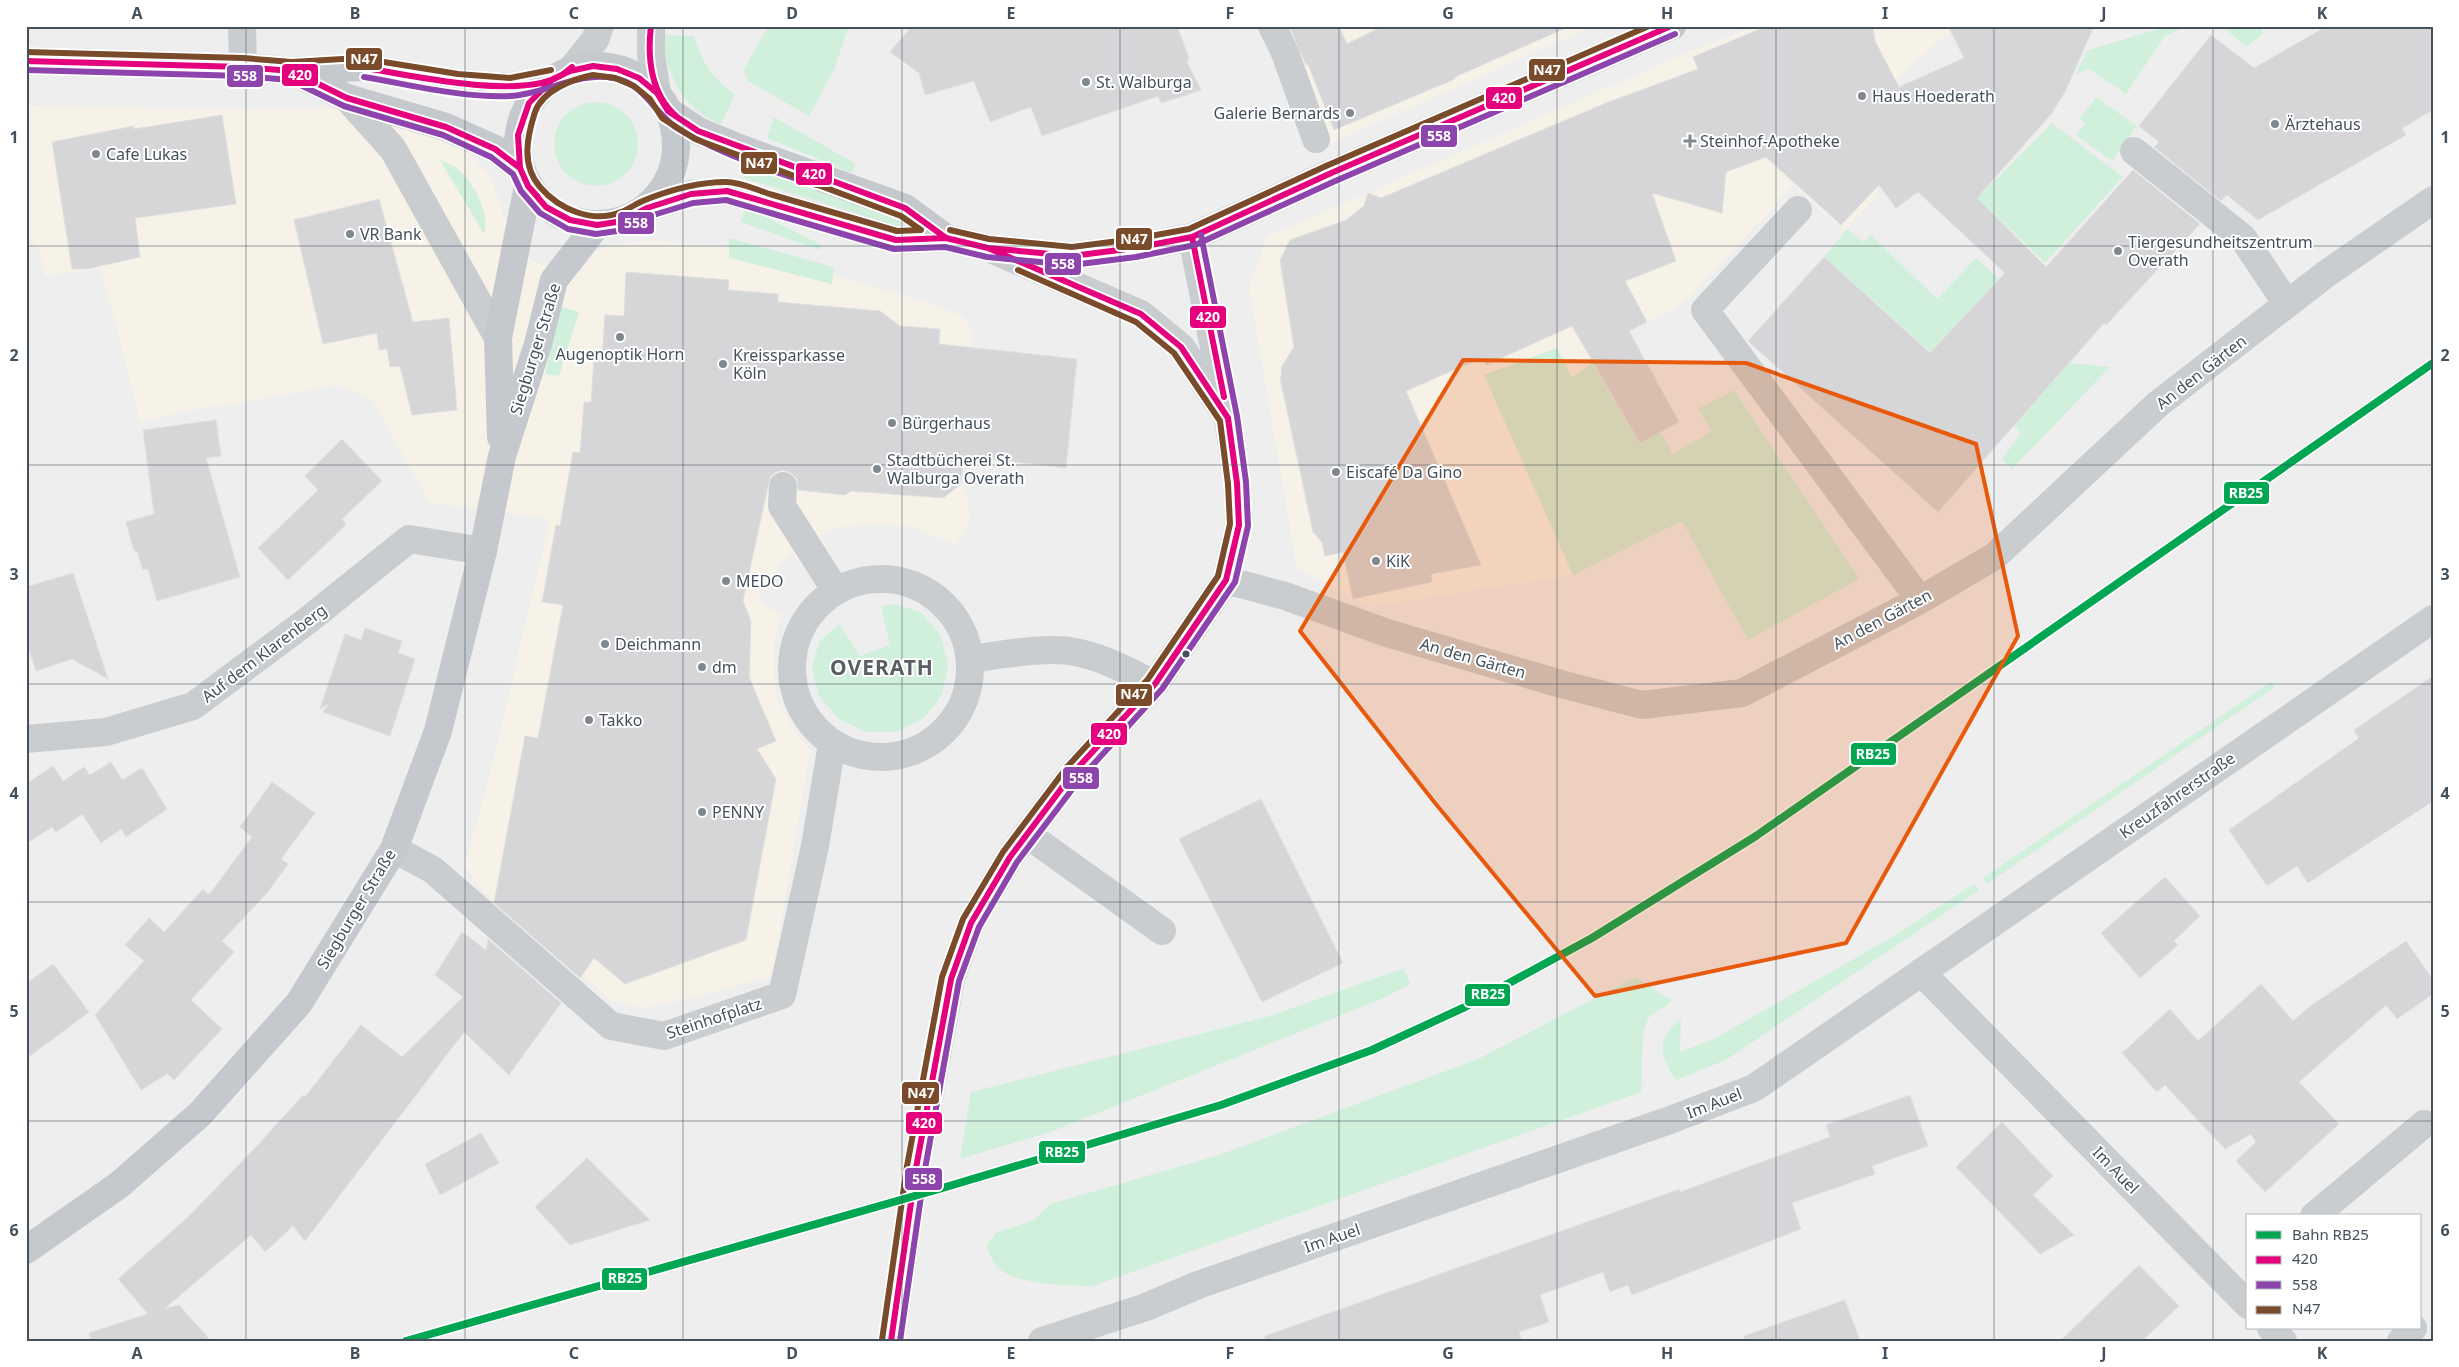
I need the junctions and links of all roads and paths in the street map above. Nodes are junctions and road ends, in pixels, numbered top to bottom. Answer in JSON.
{"nodes":[{"id":1,"x":242,"y":26,"type":"edge"},
{"id":2,"x":600,"y":26,"type":"edge"},
{"id":3,"x":651,"y":26,"type":"edge"},
{"id":4,"x":1272,"y":26,"type":"edge"},
{"id":5,"x":1658,"y":29,"type":"edge"},
{"id":6,"x":26,"y":61,"type":"edge"},
{"id":7,"x":244,"y":67,"type":"junction"},
{"id":8,"x":292,"y":71,"type":"junction"},
{"id":9,"x":561,"y":75,"type":"junction"},
{"id":10,"x":347,"y":98,"type":"junction"},
{"id":11,"x":662,"y":102,"type":"junction"},
{"id":12,"x":1316,"y":139,"type":"dead end"},
{"id":13,"x":2134,"y":151,"type":"dead end"},
{"id":14,"x":524,"y":177,"type":"junction"},
{"id":15,"x":2433,"y":200,"type":"edge"},
{"id":16,"x":647,"y":208,"type":"junction"},
{"id":17,"x":1798,"y":210,"type":"dead end"},
{"id":18,"x":597,"y":225,"type":"junction"},
{"id":19,"x":1192,"y":237,"type":"junction"},
{"id":20,"x":946,"y":238,"type":"junction"},
{"id":21,"x":988,"y":248,"type":"junction"},
{"id":22,"x":2287,"y":304,"type":"junction"},
{"id":23,"x":498,"y":338,"type":"junction"},
{"id":24,"x":1228,"y":418,"type":"junction"},
{"id":25,"x":502,"y":456,"type":"junction"},
{"id":26,"x":783,"y":486,"type":"dead end"},
{"id":27,"x":483,"y":551,"type":"junction"},
{"id":28,"x":1226,"y":580,"type":"junction"},
{"id":29,"x":836,"y":591,"type":"junction"},
{"id":30,"x":1920,"y":600,"type":"junction"},
{"id":31,"x":2433,"y":619,"type":"edge"},
{"id":32,"x":970,"y":659,"type":"junction"},
{"id":33,"x":1155,"y":684,"type":"junction"},
{"id":34,"x":26,"y":740,"type":"edge"},
{"id":35,"x":832,"y":744,"type":"junction"},
{"id":36,"x":1028,"y":835,"type":"junction"},
{"id":37,"x":394,"y":849,"type":"junction"},
{"id":38,"x":1162,"y":931,"type":"dead end"},
{"id":39,"x":1921,"y":972,"type":"junction"},
{"id":40,"x":2424,"y":1124,"type":"dead end"},
{"id":41,"x":2316,"y":1214,"type":"edge"},
{"id":42,"x":26,"y":1250,"type":"edge"},
{"id":43,"x":2242,"y":1288,"type":"edge"},
{"id":44,"x":2273,"y":1330,"type":"edge"},
{"id":45,"x":2411,"y":1330,"type":"edge"},
{"id":46,"x":892,"y":1341,"type":"edge"},
{"id":47,"x":1042,"y":1341,"type":"edge"},
{"id":48,"x":2283,"y":1341,"type":"edge"},
{"id":49,"x":2401,"y":1341,"type":"edge"}],
"edges":[{"from":1,"to":7,"type":"street"},
{"from":2,"to":9,"type":"street"},
{"from":3,"to":11,"type":"street"},
{"from":4,"to":12,"type":"street"},
{"from":5,"to":19,"type":"main road"},
{"from":6,"to":7,"type":"main road"},
{"from":7,"to":8,"type":"main road"},
{"from":8,"to":9,"type":"main road"},
{"from":8,"to":10,"type":"main road"},
{"from":9,"to":11,"type":"main road"},
{"from":9,"to":14,"type":"main road"},
{"from":10,"to":14,"type":"main road"},
{"from":10,"to":23,"type":"street"},
{"from":11,"to":16,"type":"main road"},
{"from":11,"to":20,"type":"main road"},
{"from":13,"to":22,"type":"street"},
{"from":14,"to":18,"type":"main road"},
{"from":14,"to":23,"type":"main road","name":"Siegburger Straße"},
{"from":15,"to":22,"type":"street","name":"An den Gärten"},
{"from":16,"to":18,"type":"main road"},
{"from":16,"to":20,"type":"main road"},
{"from":17,"to":30,"type":"street"},
{"from":18,"to":25,"type":"main road","name":"Siegburger Straße"},
{"from":19,"to":21,"type":"main road"},
{"from":19,"to":24,"type":"street"},
{"from":20,"to":21,"type":"main road"},
{"from":21,"to":24,"type":"street"},
{"from":22,"to":30,"type":"street","name":"An den Gärten"},
{"from":23,"to":25,"type":"main road","name":"Siegburger Straße"},
{"from":24,"to":28,"type":"street"},
{"from":25,"to":27,"type":"main road","name":"Siegburger Straße"},
{"from":26,"to":29,"type":"street"},
{"from":27,"to":34,"type":"street","name":"Auf dem Klarenberg"},
{"from":27,"to":37,"type":"main road","name":"Siegburger Straße"},
{"from":28,"to":30,"type":"street","name":"An den Gärten"},
{"from":28,"to":33,"type":"street"},
{"from":29,"to":32,"type":"street"},
{"from":29,"to":35,"type":"street"},
{"from":31,"to":39,"type":"street","name":"Kreuzfahrerstraße"},
{"from":32,"to":33,"type":"street"},
{"from":32,"to":35,"type":"street"},
{"from":33,"to":36,"type":"street"},
{"from":35,"to":37,"type":"street","name":"Steinhofplatz"},
{"from":36,"to":38,"type":"street"},
{"from":36,"to":46,"type":"street"},
{"from":37,"to":42,"type":"main road","name":"Siegburger Straße"},
{"from":39,"to":43,"type":"street","name":"Im Auel"},
{"from":39,"to":47,"type":"street","name":"Im Auel"},
{"from":40,"to":41,"type":"street"},
{"from":44,"to":48,"type":"street"},
{"from":45,"to":49,"type":"street"}]}
